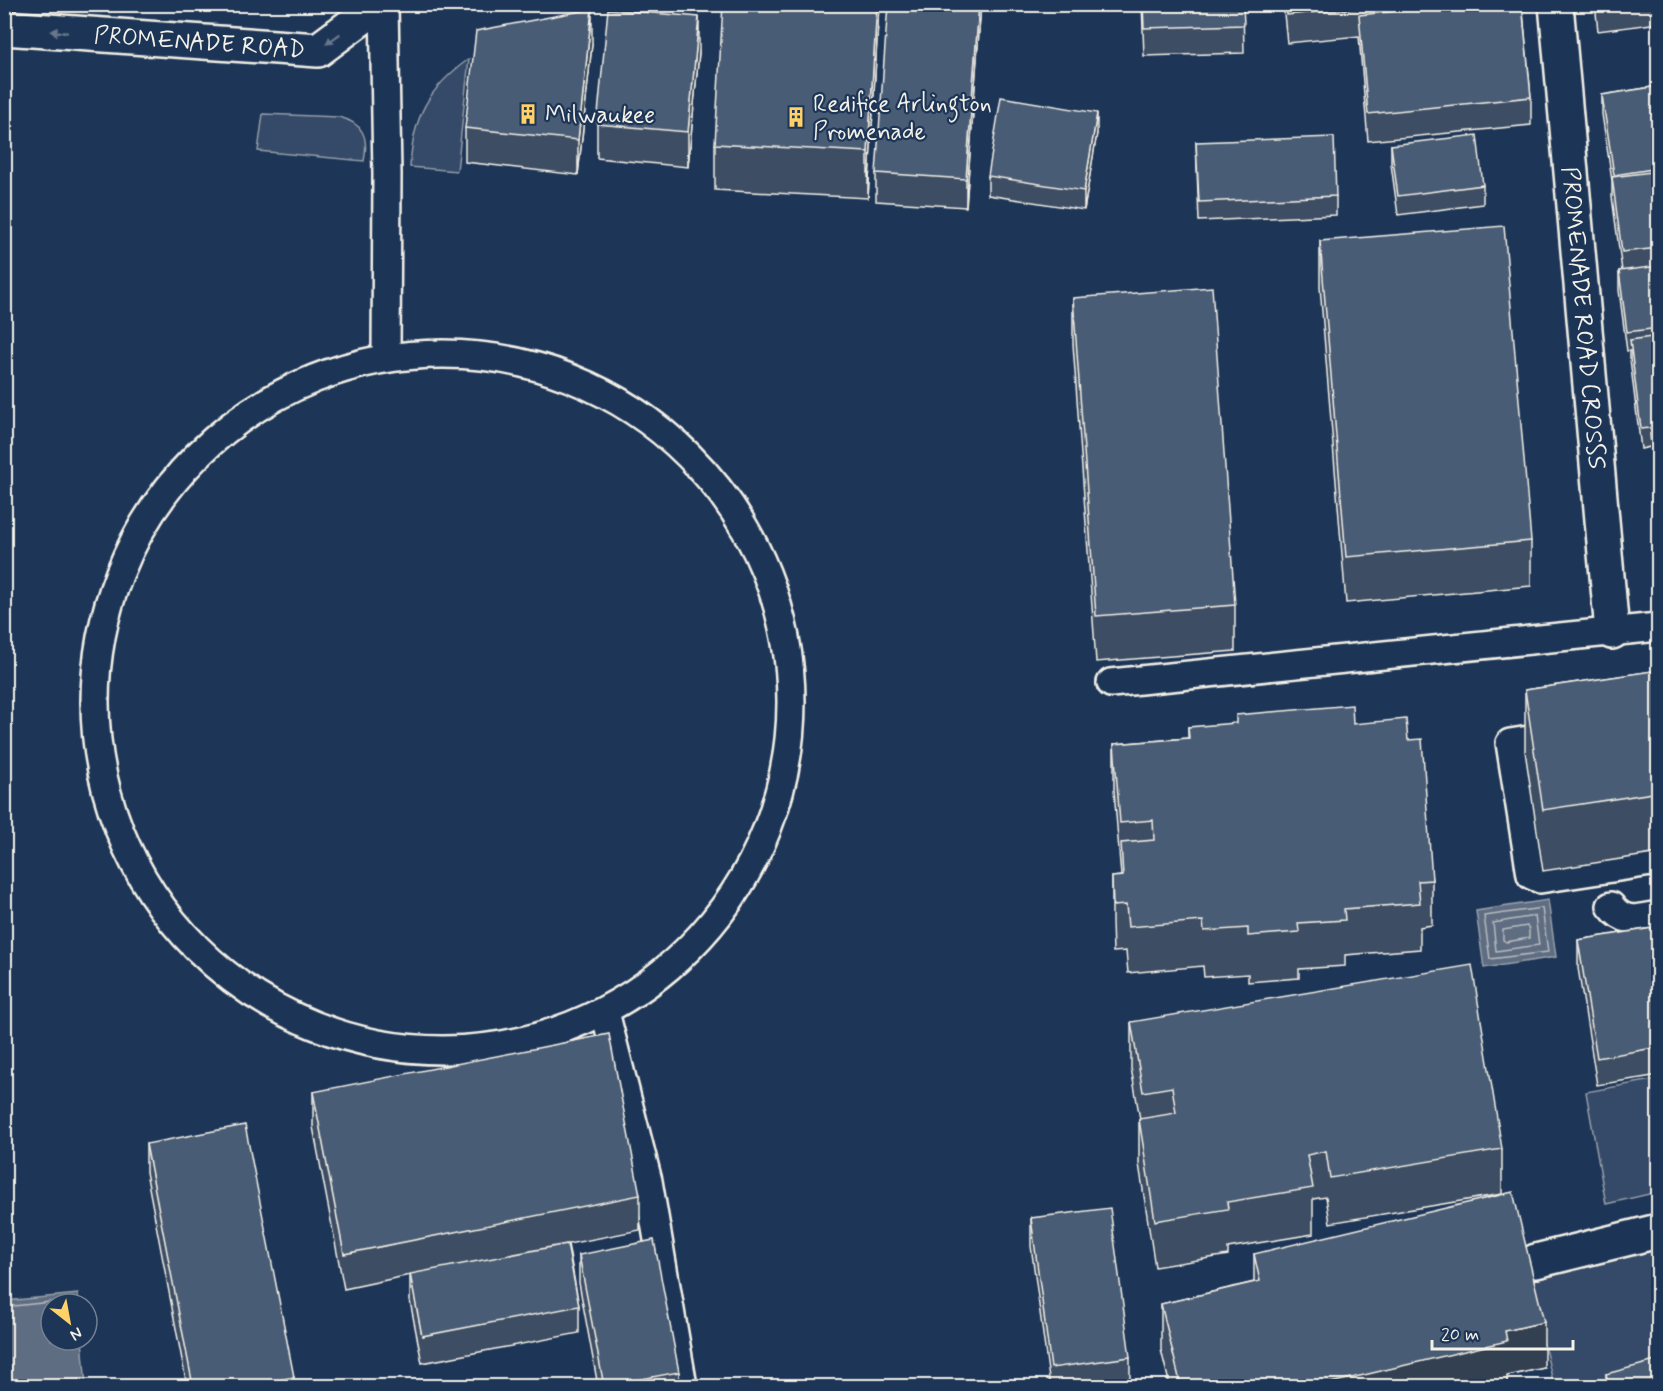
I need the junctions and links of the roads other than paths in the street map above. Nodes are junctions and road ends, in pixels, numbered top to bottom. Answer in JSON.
{"nodes":[{"id":1,"x":382,"y":4,"type":"edge"},
{"id":2,"x":1556,"y":4,"type":"edge"},
{"id":3,"x":4,"y":28,"type":"edge"},
{"id":4,"x":386,"y":356,"type":"junction"},
{"id":5,"x":1659,"y":627,"type":"edge"},
{"id":6,"x":1612,"y":632,"type":"junction"},
{"id":7,"x":1111,"y":683,"type":"dead end"},
{"id":8,"x":1590,"y":730,"type":"edge"},
{"id":9,"x":1659,"y":861,"type":"edge"},
{"id":10,"x":1611,"y":906,"type":"dead end"},
{"id":11,"x":1659,"y":915,"type":"edge"},
{"id":12,"x":605,"y":1012,"type":"junction"},
{"id":13,"x":1659,"y":1231,"type":"edge"},
{"id":14,"x":1536,"y":1261,"type":"dead end"},
{"id":15,"x":683,"y":1386,"type":"edge"}],
"edges":[{"from":1,"to":3,"type":"street","name":"PROMENADE ROAD","one_way":true},
{"from":1,"to":4,"type":"lane"},
{"from":2,"to":6,"type":"street","name":"PROMENADE ROAD CROSSS"},
{"from":4,"to":12,"type":"lane"},
{"from":4,"to":12,"type":"lane"},
{"from":5,"to":6,"type":"lane"},
{"from":6,"to":7,"type":"lane"},
{"from":8,"to":9,"type":"lane"},
{"from":10,"to":11,"type":"lane"},
{"from":12,"to":15,"type":"lane"},
{"from":13,"to":14,"type":"street"}]}
